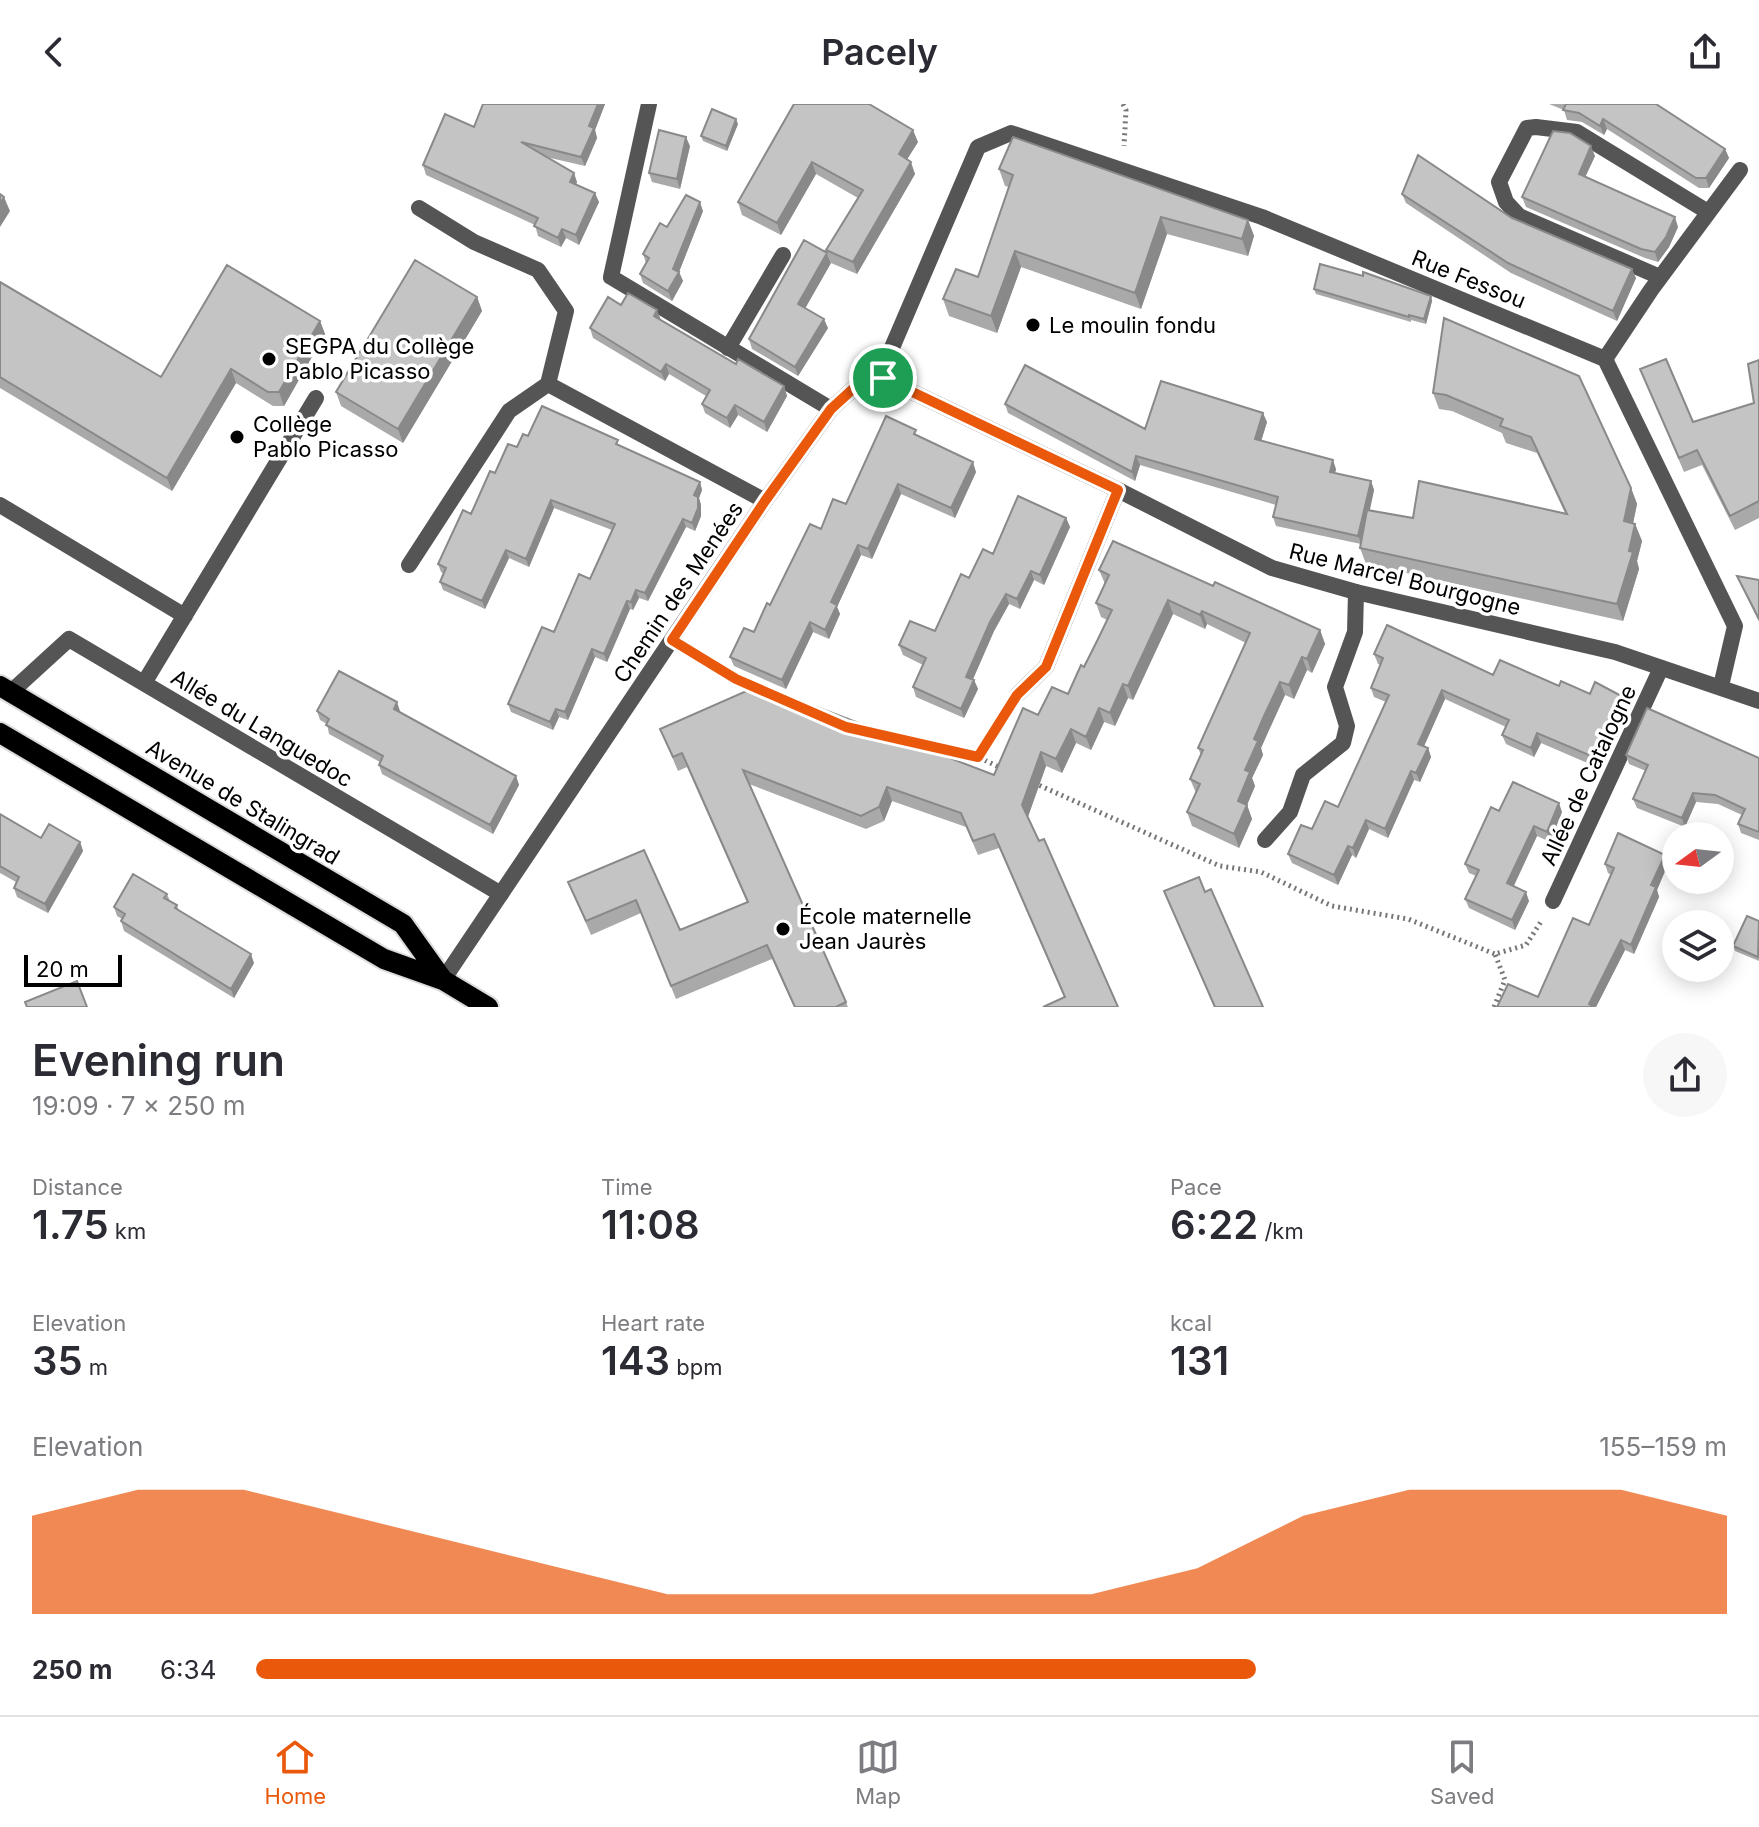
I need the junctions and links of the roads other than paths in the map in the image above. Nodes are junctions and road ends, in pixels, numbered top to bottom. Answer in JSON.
{"nodes":[{"id":1,"x":649,"y":104,"type":"edge"},
{"id":2,"x":1740,"y":170,"type":"dead end"},
{"id":3,"x":419,"y":208,"type":"dead end"},
{"id":4,"x":1708,"y":212,"type":"junction"},
{"id":5,"x":783,"y":255,"type":"dead end"},
{"id":6,"x":1660,"y":277,"type":"junction"},
{"id":7,"x":728,"y":348,"type":"junction"},
{"id":8,"x":1605,"y":359,"type":"junction"},
{"id":9,"x":883,"y":378,"type":"junction"},
{"id":10,"x":548,"y":384,"type":"junction"},
{"id":11,"x":316,"y":398,"type":"dead end"},
{"id":12,"x":831,"y":409,"type":"junction"},
{"id":13,"x":1118,"y":490,"type":"junction"},
{"id":14,"x":765,"y":501,"type":"junction"},
{"id":15,"x":0,"y":505,"type":"edge"},
{"id":16,"x":409,"y":565,"type":"dead end"},
{"id":17,"x":1356,"y":592,"type":"junction"},
{"id":18,"x":185,"y":616,"type":"junction"},
{"id":19,"x":1661,"y":668,"type":"junction"},
{"id":20,"x":144,"y":683,"type":"junction"},
{"id":21,"x":1721,"y":686,"type":"junction"},
{"id":22,"x":5,"y":689,"type":"edge"},
{"id":23,"x":1017,"y":695,"type":"road end"},
{"id":24,"x":1759,"y":701,"type":"edge"},
{"id":25,"x":0,"y":733,"type":"edge"},
{"id":26,"x":1265,"y":840,"type":"dead end"},
{"id":27,"x":501,"y":894,"type":"junction"},
{"id":28,"x":1553,"y":901,"type":"road end"},
{"id":29,"x":443,"y":980,"type":"junction"},
{"id":30,"x":488,"y":1007,"type":"edge"}],
"edges":[{"from":1,"to":7,"type":"street"},
{"from":2,"to":4,"type":"street"},
{"from":3,"to":10,"type":"street"},
{"from":4,"to":6,"type":"street"},
{"from":4,"to":6,"type":"street"},
{"from":5,"to":7,"type":"street"},
{"from":6,"to":8,"type":"street"},
{"from":7,"to":12,"type":"street"},
{"from":8,"to":9,"type":"street","name":"Rue Fessou"},
{"from":8,"to":21,"type":"street"},
{"from":9,"to":12,"type":"street","name":"Chemin des Menées"},
{"from":9,"to":13,"type":"street","name":"Rue Marcel Bourgogne"},
{"from":10,"to":14,"type":"street"},
{"from":10,"to":16,"type":"street"},
{"from":11,"to":18,"type":"street"},
{"from":12,"to":14,"type":"street","name":"Chemin des Menées"},
{"from":13,"to":17,"type":"street","name":"Rue Marcel Bourgogne"},
{"from":13,"to":23,"type":"street"},
{"from":14,"to":27,"type":"street","name":"Chemin des Menées"},
{"from":15,"to":18,"type":"street"},
{"from":17,"to":19,"type":"street","name":"Rue Marcel Bourgogne"},
{"from":17,"to":26,"type":"street"},
{"from":18,"to":20,"type":"street"},
{"from":19,"to":21,"type":"street","name":"Rue Marcel Bourgogne"},
{"from":19,"to":28,"type":"street","name":"Allée de Catalogne"},
{"from":20,"to":22,"type":"street","name":"Allée du Languedoc"},
{"from":20,"to":27,"type":"street","name":"Allée du Languedoc"},
{"from":21,"to":24,"type":"street","name":"Rue Marcel Bourgogne"},
{"from":22,"to":29,"type":"main road","name":"Avenue de Stalingrad"},
{"from":25,"to":29,"type":"main road","name":"Avenue de Stalingrad"},
{"from":27,"to":29,"type":"street","name":"Chemin des Menées"},
{"from":29,"to":30,"type":"main road","name":"Avenue de Stalingrad"}]}
